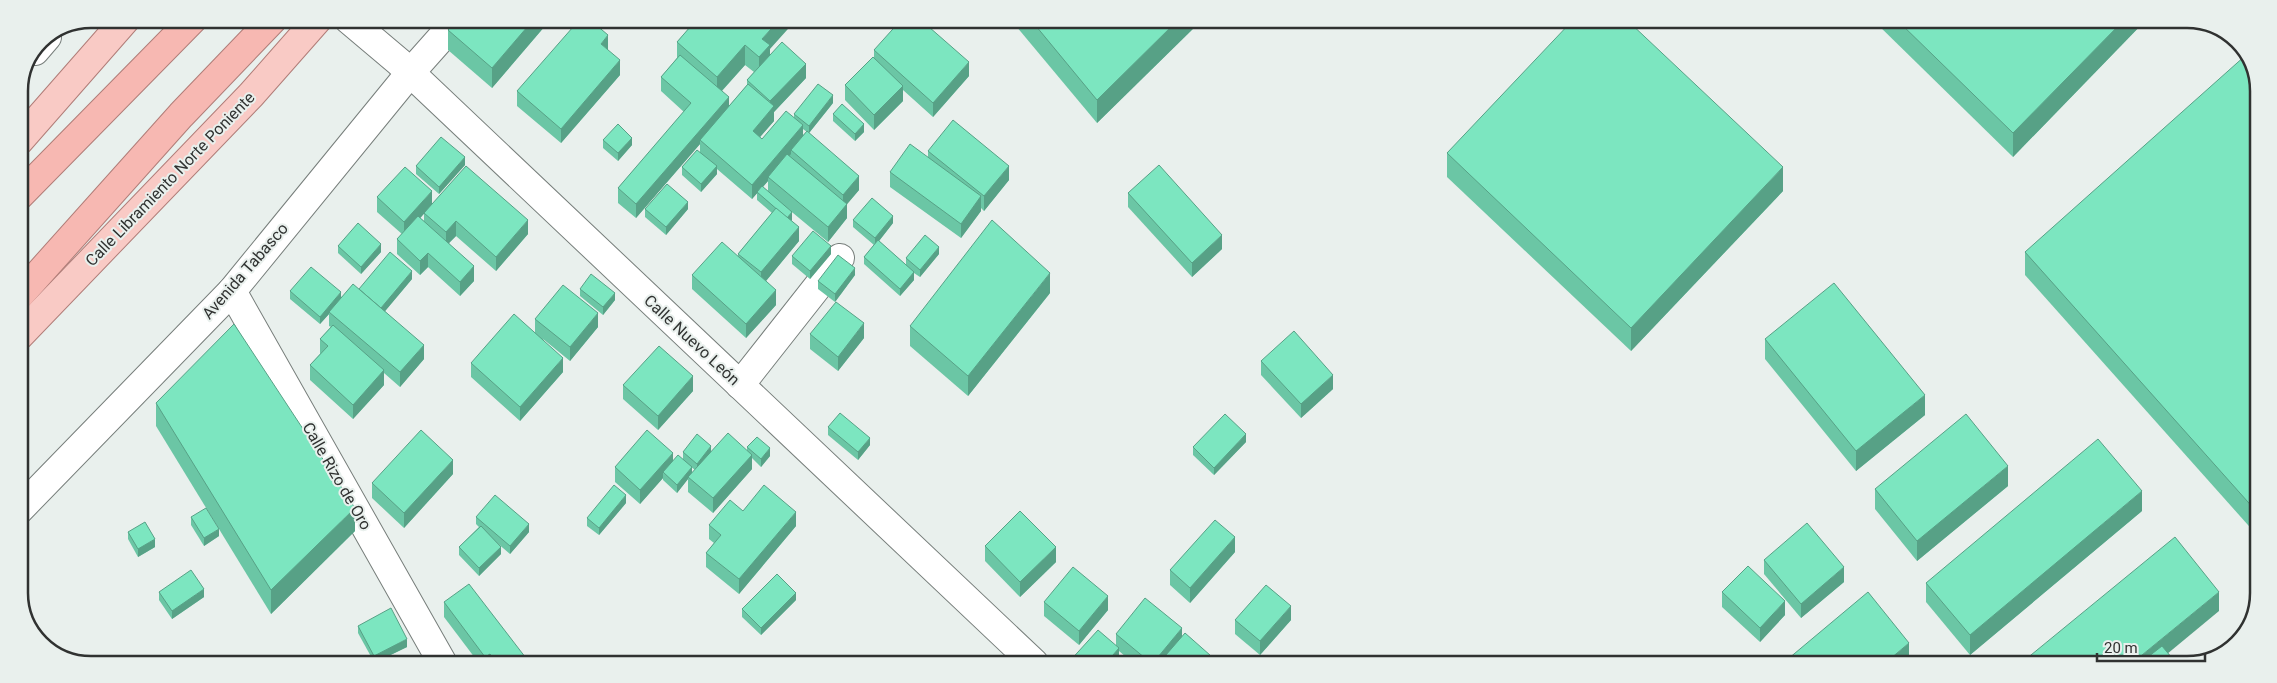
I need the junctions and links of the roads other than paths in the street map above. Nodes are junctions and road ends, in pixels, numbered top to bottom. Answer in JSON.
{"nodes":[{"id":1,"x":118,"y":28,"type":"edge"},
{"id":2,"x":184,"y":28,"type":"edge"},
{"id":3,"x":264,"y":28,"type":"edge"},
{"id":4,"x":310,"y":28,"type":"edge"},
{"id":5,"x":358,"y":28,"type":"edge"},
{"id":6,"x":450,"y":28,"type":"edge"},
{"id":7,"x":410,"y":73,"type":"junction"},
{"id":8,"x":28,"y":130,"type":"edge"},
{"id":9,"x":28,"y":187,"type":"edge"},
{"id":10,"x":840,"y":258,"type":"edge"},
{"id":11,"x":28,"y":286,"type":"edge"},
{"id":12,"x":232,"y":291,"type":"junction"},
{"id":13,"x":28,"y":327,"type":"edge"},
{"id":14,"x":740,"y":385,"type":"junction"},
{"id":15,"x":28,"y":501,"type":"edge"},
{"id":16,"x":439,"y":656,"type":"edge"},
{"id":17,"x":1027,"y":656,"type":"edge"}],
"edges":[{"from":1,"to":8,"type":"main road"},
{"from":2,"to":9,"type":"highway"},
{"from":3,"to":11,"type":"highway","name":"Calle Libramiento Norte Poniente"},
{"from":4,"to":13,"type":"main road","name":"Calle Libramiento Norte Poniente"},
{"from":5,"to":7,"type":"street","name":"Calle Nuevo León"},
{"from":6,"to":7,"type":"street","name":"Avenida Tabasco"},
{"from":7,"to":12,"type":"street","name":"Avenida Tabasco"},
{"from":7,"to":14,"type":"street","name":"Calle Nuevo León"},
{"from":10,"to":14,"type":"street"},
{"from":12,"to":15,"type":"street","name":"Avenida Tabasco"},
{"from":12,"to":16,"type":"street","name":"Calle Rizo de Oro"},
{"from":14,"to":17,"type":"street","name":"Calle Nuevo León"}]}
